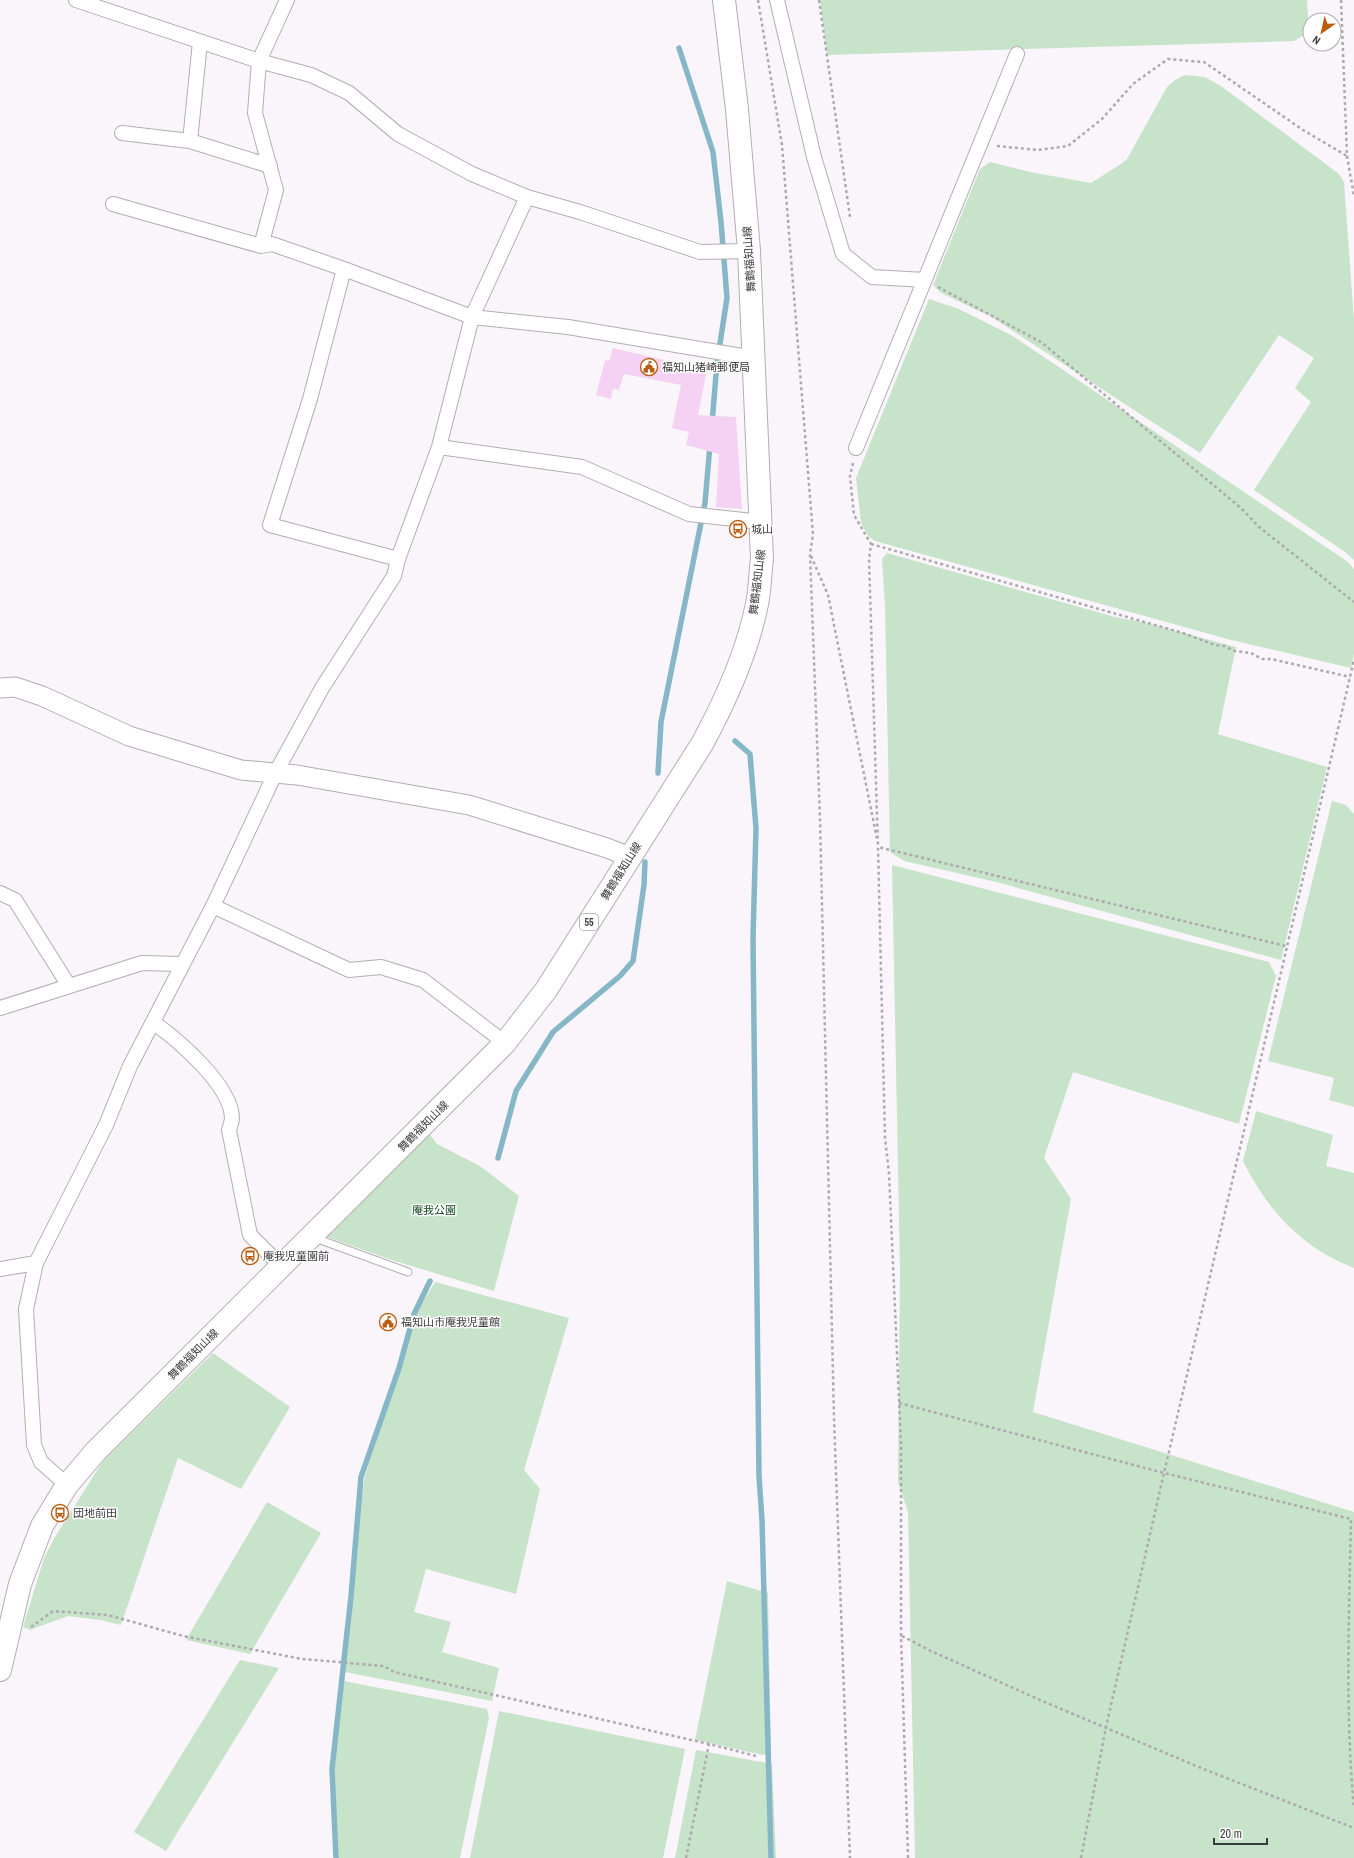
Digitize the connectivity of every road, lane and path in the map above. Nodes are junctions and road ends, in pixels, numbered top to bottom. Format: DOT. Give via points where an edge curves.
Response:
graph roads {
  1 [pos="76,0"];
  2 [pos="287,0"];
  3 [pos="724,0"];
  4 [pos="758,0"];
  5 [pos="777,0"];
  6 [pos="819,0"];
  7 [pos="1341,0"];
  8 [pos="200,42"];
  9 [pos="1017,54"];
  10 [pos="259,61"];
  11 [pos="122,133"];
  12 [pos="190,141"];
  13 [pos="981,144"];
  14 [pos="1348,156"];
  15 [pos="270,166"];
  16 [pos="1354,196"];
  17 [pos="527,197"];
  18 [pos="113,204"];
  19 [pos="850,218"];
  20 [pos="261,246"];
  21 [pos="749,251"];
  22 [pos="344,269"];
  23 [pos="925,280"];
  24 [pos="472,317"];
  25 [pos="754,358"];
  26 [pos="440,447"];
  27 [pos="856,448"];
  28 [pos="761,522"];
  29 [pos="871,544"];
  30 [pos="810,554"];
  31 [pos="398,559"];
  32 [pos="1354,602"];
  33 [pos="1354,660"];
  34 [pos="1350,676"];
  35 [pos="0,688"];
  36 [pos="275,774"];
  37 [pos="878,847"];
  38 [pos="630,857"];
  39 [pos="0,893"];
  40 [pos="213,906"];
  41 [pos="1286,946"];
  42 [pos="182,964"];
  43 [pos="69,986"];
  44 [pos="0,1008"];
  45 [pos="153,1022"];
  46 [pos="505,1043"];
  47 [pos="311,1236"];
  48 [pos="36,1263"];
  49 [pos="282,1267"];
  50 [pos="0,1269"];
  51 [pos="408,1272"];
  52 [pos="899,1403"];
  53 [pos="1164,1473"];
  54 [pos="67,1485"];
  55 [pos="29,1628"];
  56 [pos="901,1635"];
  57 [pos="3,1646"];
  58 [pos="0,1670"];
  59 [pos="1106,1727"];
  60 [pos="710,1744"];
  61 [pos="756,1756"];
  62 [pos="1354,1808"];
  63 [pos="1354,1828"];
  64 [pos="686,1858"];
  65 [pos="850,1858"];
  66 [pos="908,1858"];
  67 [pos="1081,1858"];
  1 -- 8 [label="street"];
  2 -- 10 [label="street"];
  3 -- 21 [label="main road, 舞鶴福知山線 / 55" via="737,109"];
  4 -- 30 [label="path" via="782,145 813,535"];
  5 -- 23 [label="street" via="814,157 843,254 872,277"];
  6 -- 19 [label="path"];
  7 -- 14 [label="path"];
  8 -- 10 [label="street"];
  8 -- 12 [label="street"];
  9 -- 13 [label="street"];
  10 -- 15 [label="street" via="255,113"];
  10 -- 17 [label="street" via="311,75 349,93 398,134 472,174"];
  11 -- 12 [label="street"];
  12 -- 15 [label="street"];
  13 -- 14 [label="path" via="1038,150 1068,146 1102,119 1133,84 1168,59 1204,62 1303,130"];
  13 -- 23 [label="street"];
  14 -- 16 [label="path"];
  15 -- 20 [label="street" via="276,190"];
  17 -- 21 [label="street" via="700,252"];
  17 -- 24 [label="street"];
  18 -- 20 [label="street"];
  20 -- 22 [label="street" via="272,244"];
  21 -- 25 [label="main road, 舞鶴福知山線 / 55"];
  22 -- 24 [label="street"];
  22 -- 31 [label="street" via="310,399 270,525"];
  23 -- 27 [label="street"];
  23 -- 32 [label="path" via="1041,342 1241,508 1259,527"];
  24 -- 25 [label="street" via="568,327"];
  24 -- 26 [label="street"];
  25 -- 28 [label="main road, 舞鶴福知山線 / 55"];
  26 -- 28 [label="street" via="582,466 689,514"];
  26 -- 31 [label="street"];
  27 -- 29 [label="path" via="850,476 854,515"];
  28 -- 38 [label="main road, 舞鶴福知山線 / 55" via="762,559 757,604 744,652 725,702 702,744"];
  29 -- 34 [label="path" via="1235,651 1251,653 1262,659"];
  29 -- 37 [label="path" via="869,559"];
  30 -- 37 [label="path" via="828,595"];
  30 -- 65 [label="path" via="820,819 834,1418"];
  31 -- 36 [label="street" via="394,576 322,688"];
  33 -- 34 [label="path"];
  34 -- 41 [label="path"];
  35 -- 36 [label="street" via="15,687 42,696 129,736 241,770"];
  36 -- 38 [label="street" via="297,775 469,805"];
  36 -- 40 [label="street"];
  37 -- 41 [label="path"];
  37 -- 52 [label="path" via="884,1138 889,1173"];
  38 -- 46 [label="main road, 舞鶴福知山線 / 55" via="546,990"];
  39 -- 43 [label="street" via="15,900"];
  40 -- 42 [label="street"];
  40 -- 46 [label="street" via="349,970 382,967 423,980"];
  41 -- 53 [label="path"];
  42 -- 43 [label="street" via="142,963"];
  42 -- 45 [label="street"];
  43 -- 44 [label="street"];
  45 -- 48 [label="street" via="130,1066 96,1145"];
  45 -- 49 [label="street" via="204,1066 228,1099 232,1119 229,1130 250,1235"];
  46 -- 47 [label="main road, 舞鶴福知山線 / 55"];
  47 -- 49 [label="main road, 舞鶴福知山線 / 55"];
  47 -- 51 [label="lane"];
  48 -- 50 [label="street"];
  48 -- 54 [label="street" via="26,1308 34,1445 41,1462"];
  49 -- 54 [label="main road, 舞鶴福知山線 / 55" via="96,1451"];
  52 -- 53 [label="path"];
  52 -- 56 [label="path"];
  53 -- 59 [label="path"];
  53 -- 62 [label="path" via="1351,1519 1348,1636"];
  54 -- 57 [label="main road, 舞鶴福知山線 / 55" via="42,1526 20,1584"];
  55 -- 60 [label="path" via="53,1611 108,1615 183,1636 302,1659 384,1666 394,1672"];
  56 -- 59 [label="path" via="1040,1700"];
  56 -- 66 [label="path"];
  57 -- 58 [label="main road, 舞鶴福知山線 / 55"];
  59 -- 63 [label="path" via="1206,1770"];
  59 -- 67 [label="path"];
  60 -- 61 [label="path"];
  60 -- 64 [label="path"];
}
